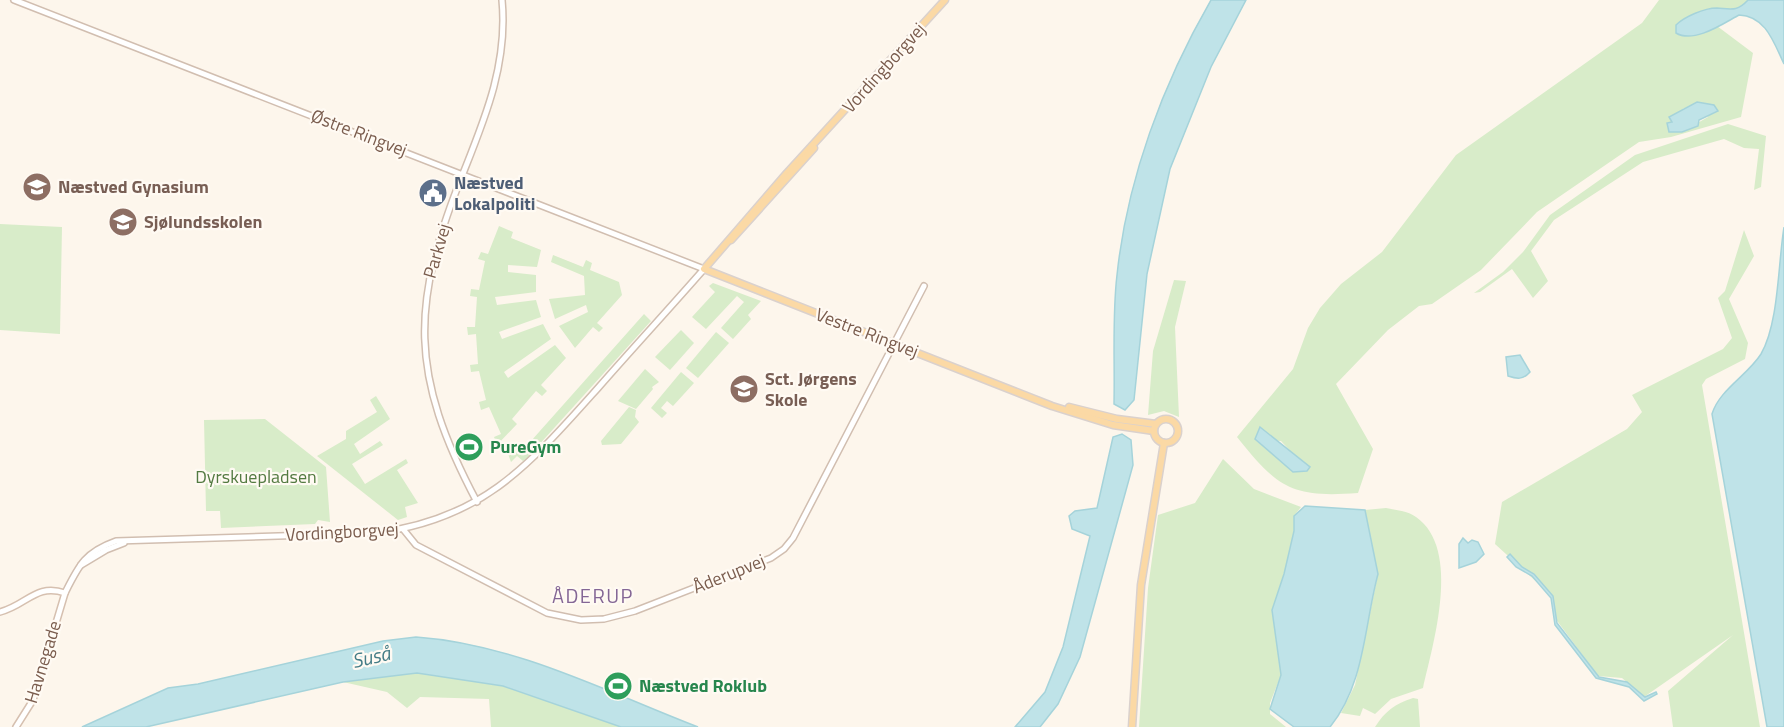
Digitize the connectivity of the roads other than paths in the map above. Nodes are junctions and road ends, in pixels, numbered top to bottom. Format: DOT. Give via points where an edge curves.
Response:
graph roads {
  1 [pos="14,0"];
  2 [pos="501,0"];
  3 [pos="945,0"];
  4 [pos="463,174"];
  5 [pos="704,269"];
  6 [pos="924,286"];
  7 [pos="894,344"];
  8 [pos="1155,428"];
  9 [pos="1164,443"];
  10 [pos="477,502"];
  11 [pos="403,529"];
  12 [pos="65,593"];
  13 [pos="0,612"];
  14 [pos="16,727"];
  15 [pos="1132,727"];
  1 -- 4 [label="street, Østre Ringvej"];
  2 -- 4 [label="street, Parkvej" via="498,75"];
  3 -- 5 [label="main road, Vordingborgvej"];
  4 -- 5 [label="street, Østre Ringvej"];
  4 -- 10 [label="street, Parkvej" via="432,259 424,332 430,390 440,423"];
  5 -- 7 [label="main road, Vestre Ringvej"];
  5 -- 10 [label="street, Vordingborgvej" via="546,445 523,468"];
  6 -- 7 [label="street, Åderupvej"];
  7 -- 8 [label="main road, Vestre Ringvej" via="1098,421"];
  7 -- 11 [label="street, Åderupvej" via="794,538 784,549 771,558 635,611 593,621 556,616 416,545"];
  8 -- 9 [label="main road" via="1156,438"];
  8 -- 9 [label="main road" via="1166,419 1176,425 1176,438"];
  9 -- 15 [label="main road" via="1141,585"];
  10 -- 11 [label="street, Vordingborgvej"];
  11 -- 12 [label="street, Vordingborgvej" via="128,542 80,566"];
  12 -- 13 [label="street" via="41,591"];
  12 -- 14 [label="street, Havnegade" via="33,700"];
}
